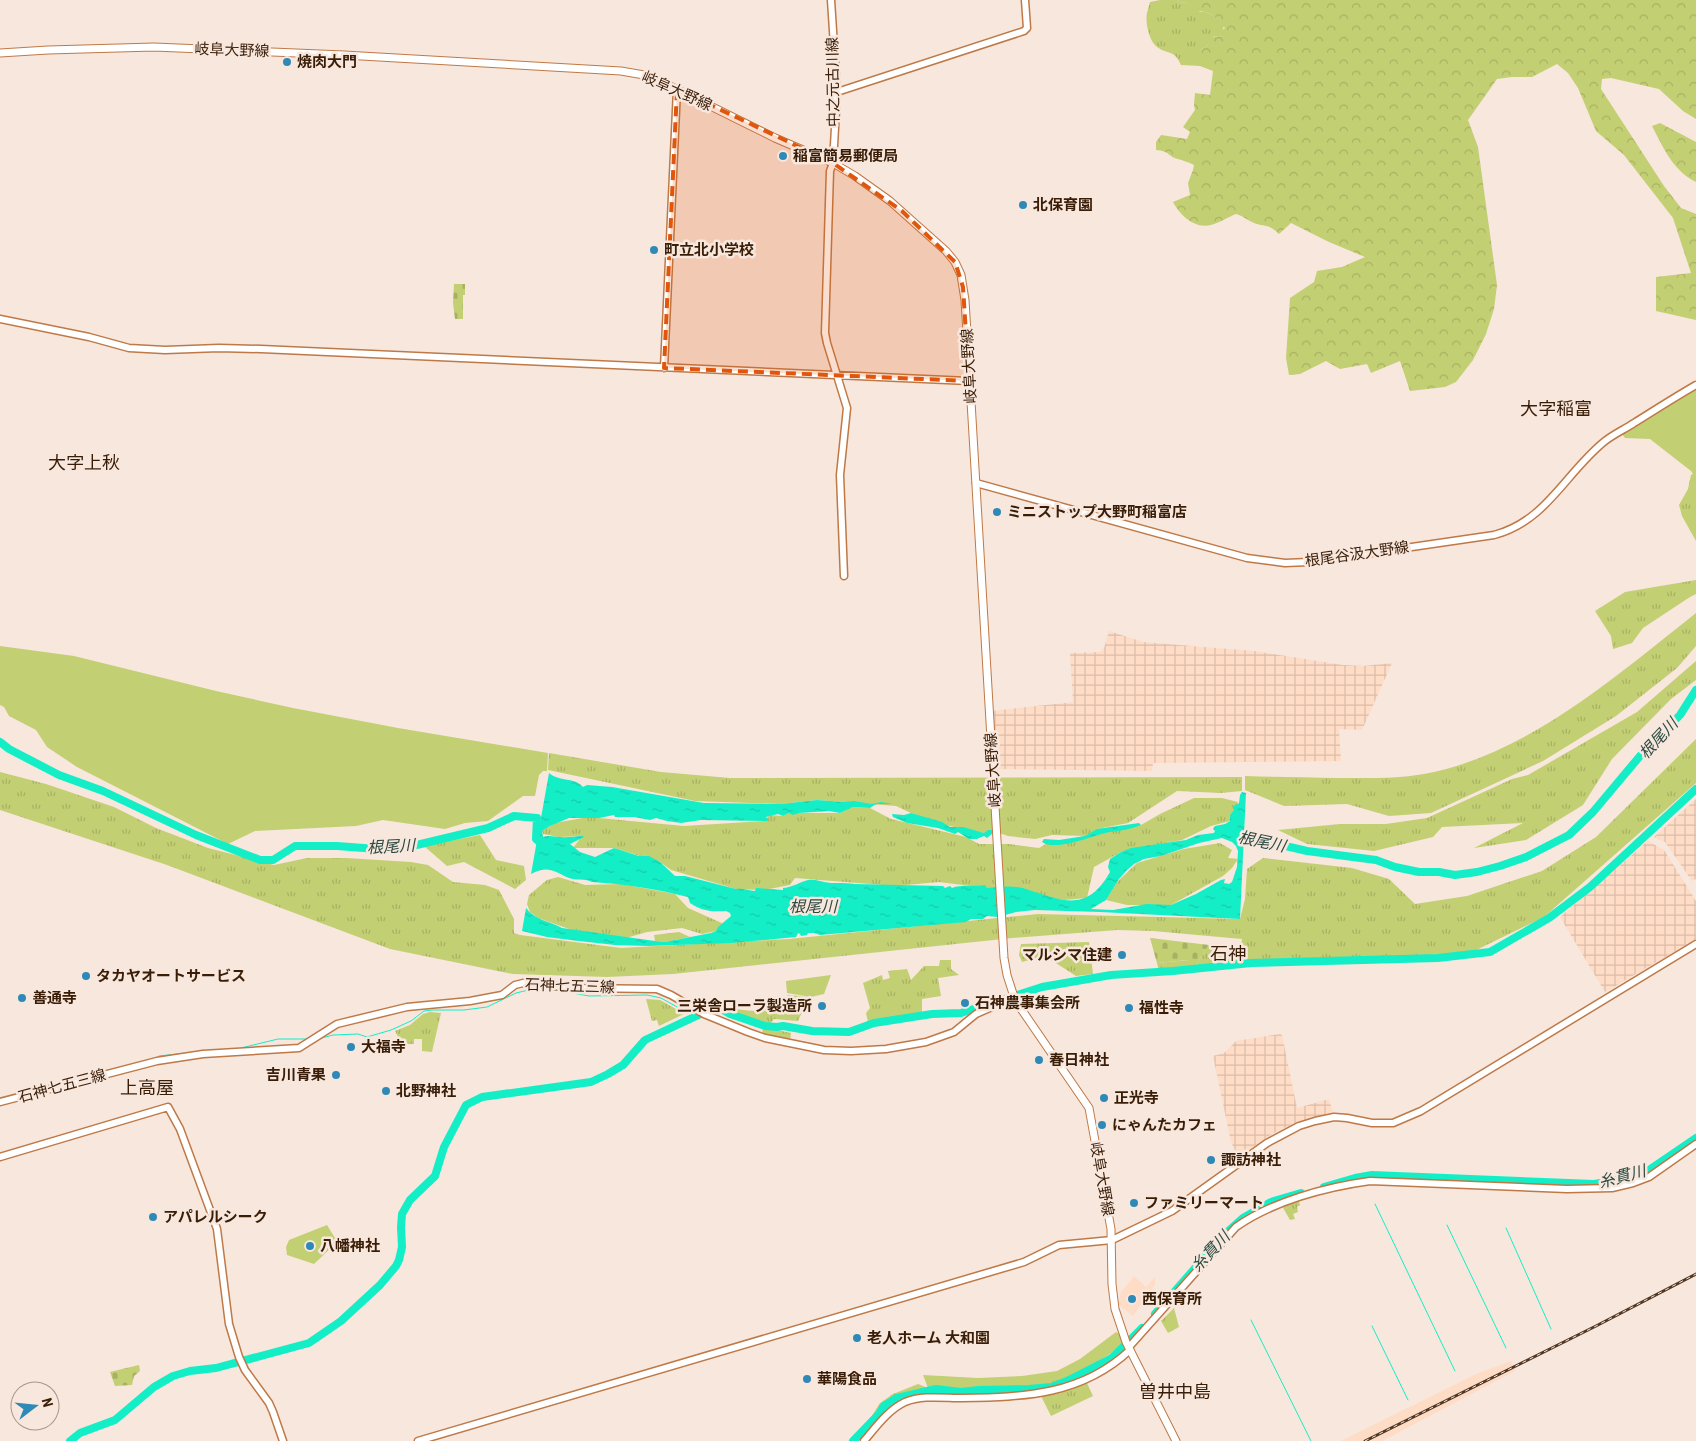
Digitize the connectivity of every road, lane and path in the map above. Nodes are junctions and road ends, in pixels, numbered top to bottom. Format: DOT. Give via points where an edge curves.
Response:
graph roads {
  1 [pos="831,0"];
  2 [pos="1026,0"];
  3 [pos="0,53"];
  4 [pos="678,90"];
  5 [pos="837,92"];
  6 [pos="833,163"];
  7 [pos="0,319"];
  8 [pos="664,368"];
  9 [pos="837,376"];
  10 [pos="970,382"];
  11 [pos="1696,385"];
  12 [pos="976,483"];
  13 [pos="844,576"];
  14 [pos="1696,944"];
  15 [pos="1014,997"];
  16 [pos="0,1102"];
  17 [pos="1696,1144"];
  18 [pos="0,1157"];
  19 [pos="1112,1240"];
  20 [pos="1130,1349"];
  21 [pos="283,1441"];
  22 [pos="418,1441"];
  23 [pos="864,1441"];
  24 [pos="1176,1441"];
  1 -- 5 [label="street, 中之元古川線"];
  2 -- 5 [label="street" via="1027,28 1024,31"];
  3 -- 4 [label="main road, 岐阜大野線" via="154,47 440,60 634,73 654,78"];
  4 -- 6 [label="main road, 岐阜大野線"];
  4 -- 8 [label="street"];
  5 -- 6 [label="street, 中之元古川線"];
  6 -- 9 [label="street, 中之元古川線" via="830,171 825,333"];
  6 -- 10 [label="main road, 岐阜大野線" via="890,201 954,262 964,287"];
  7 -- 8 [label="street" via="129,348 261,349"];
  8 -- 9 [label="street"];
  9 -- 10 [label="street"];
  9 -- 13 [label="street, 中之元古川線" via="847,408 840,475"];
  10 -- 12 [label="main road, 岐阜大野線"];
  11 -- 12 [label="street, 根尾谷汲大野線" via="1606,440 1537,513 1510,530 1309,562 1285,563 1247,558"];
  12 -- 15 [label="main road, 岐阜大野線" via="1003,937 1007,975"];
  14 -- 19 [label="street" via="1421,1111 1393,1123 1334,1117 1299,1126 1267,1143 1172,1211"];
  15 -- 16 [label="street, 石神七五三線" via="976,1014 954,1032 926,1042 851,1052 765,1038 704,1014 656,989 575,988 523,983 502,994 407,1008 337,1024 299,1048 203,1054 157,1061"];
  15 -- 19 [label="main road, 岐阜大野線" via="1088,1108"];
  17 -- 20 [label="street" via="1649,1177 1612,1188 1370,1181 1278,1204 1236,1228"];
  18 -- 21 [label="street" via="168,1107 180,1129 217,1229 229,1324 240,1360 273,1412"];
  19 -- 20 [label="main road, 岐阜大野線" via="1115,1309"];
  19 -- 22 [label="street" via="1059,1246 1024,1262"];
  20 -- 23 [label="street" via="1120,1360 1059,1390 905,1402 889,1412"];
  20 -- 24 [label="main road, 岐阜大野線"];
}
